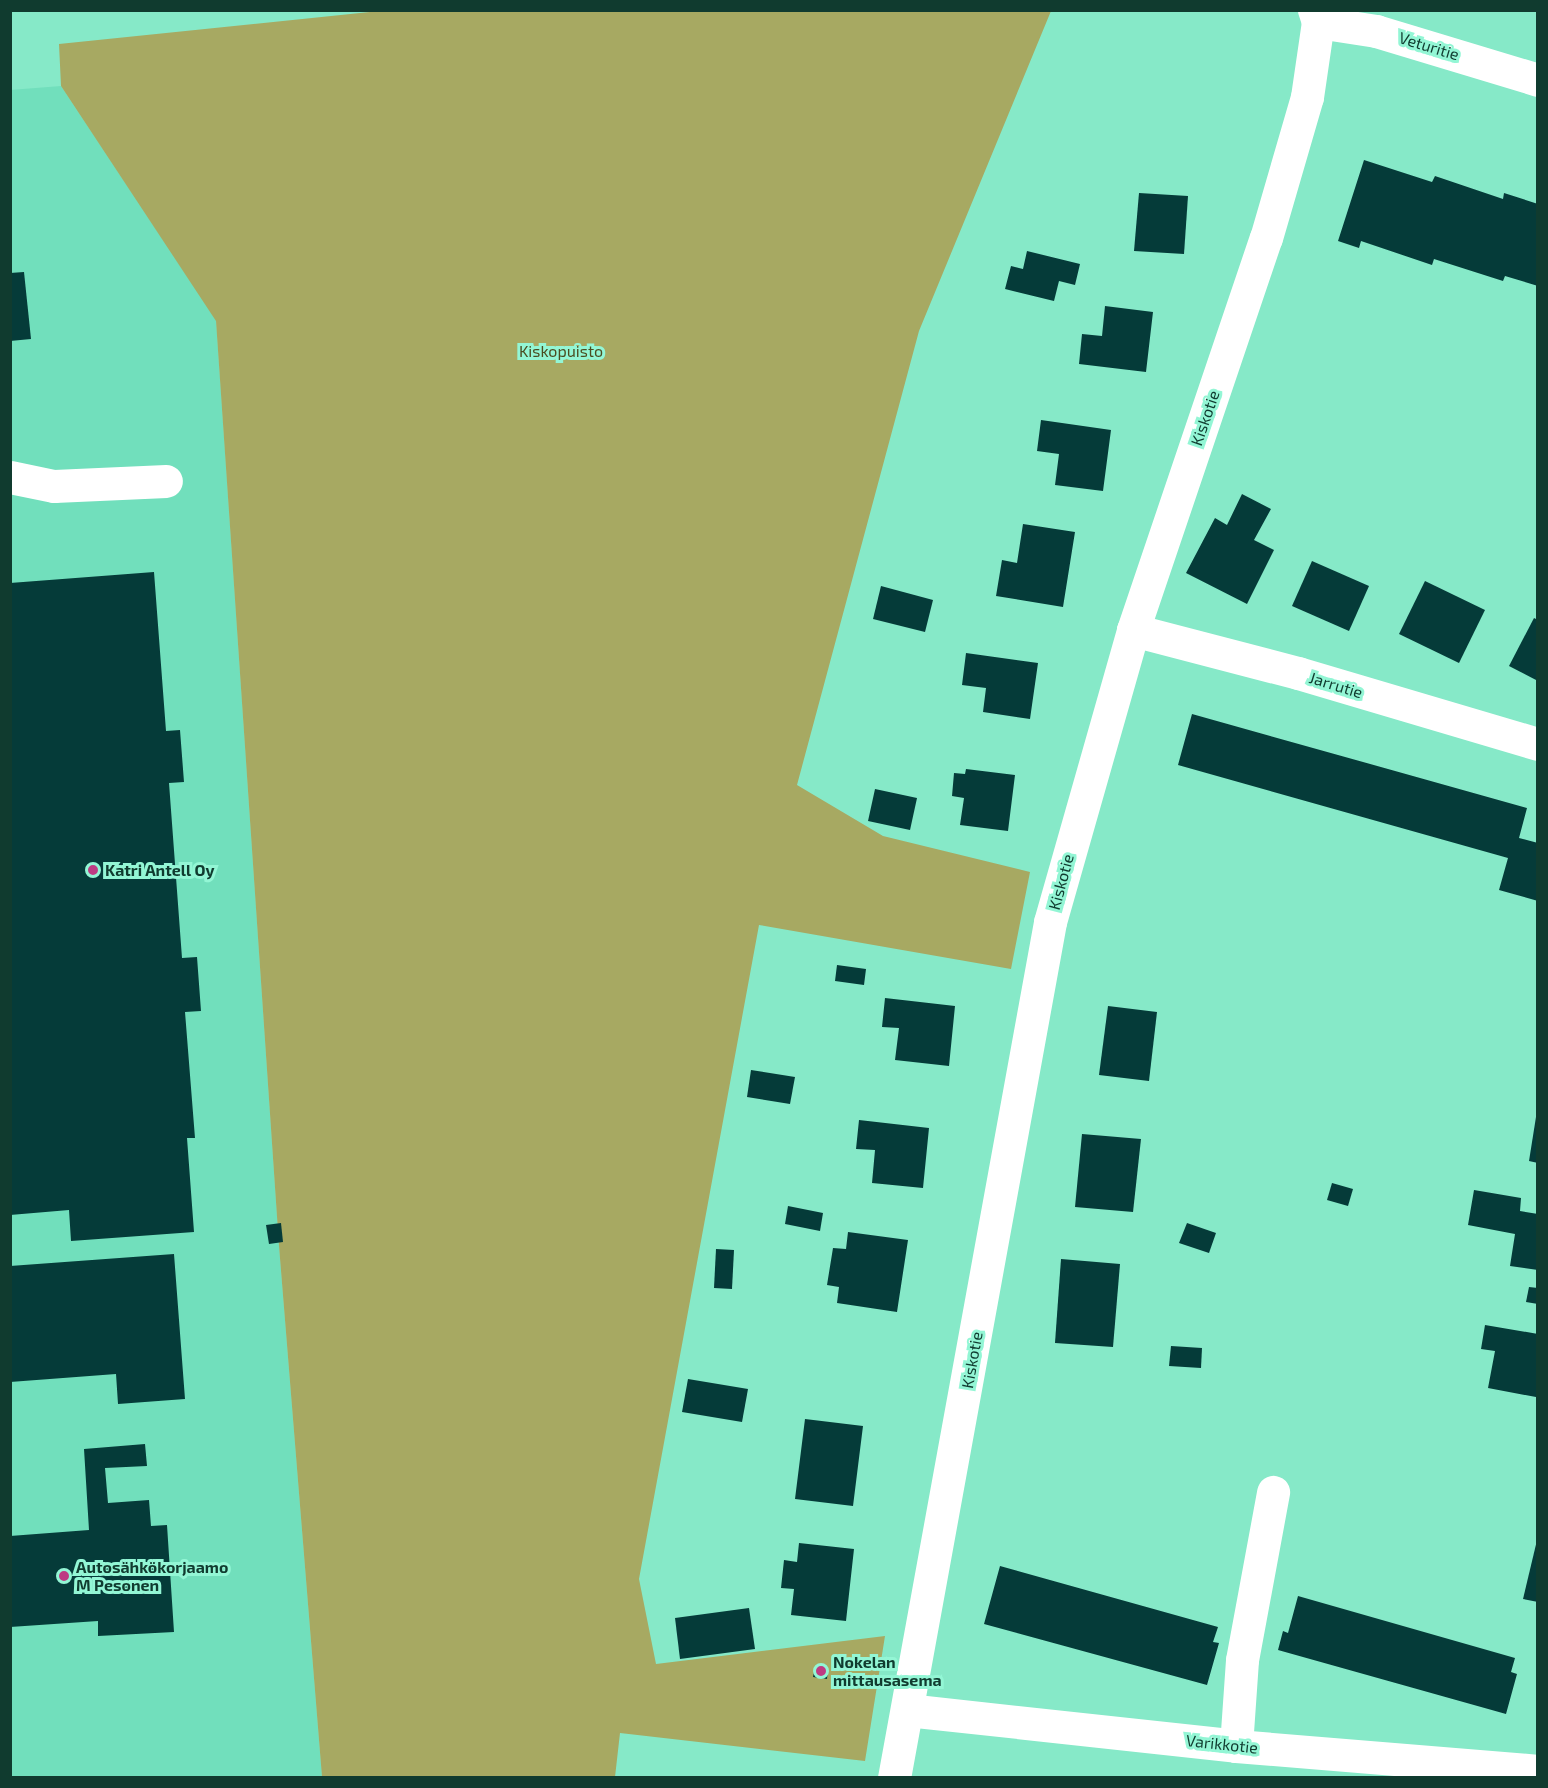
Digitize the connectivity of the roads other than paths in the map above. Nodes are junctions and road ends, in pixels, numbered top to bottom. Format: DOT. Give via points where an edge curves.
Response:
graph roads {
  1 [pos="1316,16"];
  2 [pos="1538,80"];
  3 [pos="10,477"];
  4 [pos="166,481"];
  5 [pos="1133,630"];
  6 [pos="1538,744"];
  7 [pos="1273,1492"];
  8 [pos="907,1710"];
  9 [pos="1236,1746"];
  10 [pos="1538,1771"];
  11 [pos="894,1778"];
  1 -- 2 [label="street, Veturitie"];
  1 -- 5 [label="street, Kiskotie" via="1307,97 1269,227"];
  3 -- 4 [label="street" via="54,486"];
  5 -- 6 [label="street, Jarrutie"];
  5 -- 8 [label="street, Kiskotie" via="1050,922"];
  7 -- 9 [label="street" via="1242,1660"];
  8 -- 9 [label="street, Varikkotie"];
  8 -- 11 [label="street, Kiskotie"];
  9 -- 10 [label="street, Varikkotie"];
}
